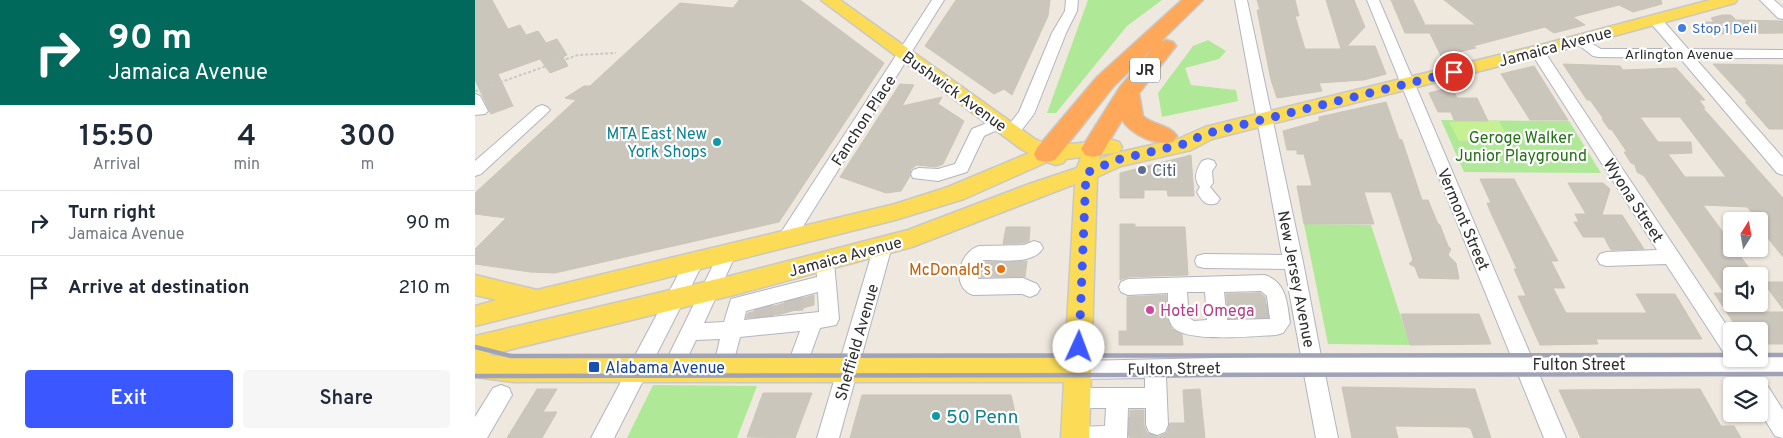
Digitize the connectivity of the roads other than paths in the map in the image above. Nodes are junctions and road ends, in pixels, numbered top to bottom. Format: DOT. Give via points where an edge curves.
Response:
graph roads {
  1 [pos="829,0"];
  2 [pos="938,0"];
  3 [pos="1072,0"];
  4 [pos="1193,0"];
  5 [pos="1209,0"];
  6 [pos="1241,0"];
  7 [pos="1373,0"];
  8 [pos="1729,0"];
  9 [pos="1766,0"];
  10 [pos="1783,15"];
  11 [pos="1655,20"];
  12 [pos="1579,40"];
  13 [pos="1537,51"];
  14 [pos="1683,54"];
  15 [pos="1783,54"];
  16 [pos="904,55"];
  17 [pos="1135,55"];
  18 [pos="1407,84"];
  19 [pos="1128,92"];
  20 [pos="542,110"];
  21 [pos="1265,120"];
  22 [pos="1005,127"];
  23 [pos="1205,134"];
  24 [pos="1165,136"];
  25 [pos="1047,154"];
  26 [pos="1089,161"];
  27 [pos="1208,165"];
  28 [pos="1783,169"];
  29 [pos="475,170"];
  30 [pos="919,174"];
  31 [pos="967,177"];
  32 [pos="1207,191"];
  33 [pos="786,239"];
  34 [pos="883,246"];
  35 [pos="1034,248"];
  36 [pos="727,254"];
  37 [pos="1672,257"];
  38 [pos="1606,259"];
  39 [pos="1204,261"];
  40 [pos="1294,262"];
  41 [pos="694,263"];
  42 [pos="825,272"];
  43 [pos="1214,284"];
  44 [pos="475,285"];
  45 [pos="1177,285"];
  46 [pos="1128,287"];
  47 [pos="1030,289"];
  48 [pos="710,291"];
  49 [pos="675,300"];
  50 [pos="795,300"];
  51 [pos="539,301"];
  52 [pos="758,305"];
  53 [pos="1302,305"];
  54 [pos="1276,310"];
  55 [pos="475,316"];
  56 [pos="1219,318"];
  57 [pos="732,330"];
  58 [pos="690,332"];
  59 [pos="1723,336"];
  60 [pos="475,347"];
  61 [pos="1723,358"];
  62 [pos="1768,363"];
  63 [pos="475,364"];
  64 [pos="1524,364"];
  65 [pos="1314,365"];
  66 [pos="1783,365"];
  67 [pos="673,369"];
  68 [pos="723,369"];
  69 [pos="796,369"];
  70 [pos="848,369"];
  71 [pos="638,370"];
  72 [pos="1079,370"];
  73 [pos="1155,384"];
  74 [pos="1125,388"];
  75 [pos="501,395"];
  76 [pos="1077,398"];
  77 [pos="1768,406"];
  78 [pos="1783,430"];
  79 [pos="1118,432"];
  80 [pos="1157,433"];
  81 [pos="475,437"];
  82 [pos="602,438"];
  83 [pos="828,438"];
  84 [pos="1075,438"];
  85 [pos="1327,438"];
  86 [pos="1555,438"];
  1 -- 16 [label="main road, Bushwick Avenue"];
  2 -- 16 [label="street, Fanchon Place"];
  3 -- 22 [label="street" via="1071,11 1027,114"];
  4 -- 17 [label="highway, JR"];
  5 -- 19 [label="highway, JR"];
  6 -- 21 [label="street, New Jersey Avenue"];
  7 -- 18 [label="street, Vermont Street"];
  8 -- 11 [label="main road, Jamaica Avenue"];
  9 -- 10 [label="street"];
  11 -- 12 [label="main road, Jamaica Avenue"];
  11 -- 14 [label="street"];
  12 -- 13 [label="main road, Jamaica Avenue"];
  12 -- 14 [label="street, Arlington Avenue" via="1599,53"];
  13 -- 18 [label="main road, Jamaica Avenue"];
  13 -- 37 [label="street, Wyona Street"];
  14 -- 15 [label="street, Arlington Avenue"];
  14 -- 28 [label="street"];
  16 -- 22 [label="main road, Bushwick Avenue"];
  16 -- 33 [label="street, Fanchon Place"];
  17 -- 25 [label="highway" via="1105,82"];
  17 -- 26 [label="highway" via="1091,127"];
  18 -- 21 [label="main road, Jamaica Avenue"];
  18 -- 64 [label="street, Vermont Street"];
  19 -- 24 [label="highway" via="1130,117 1141,126"];
  19 -- 26 [label="highway, JR"];
  20 -- 29 [label="street"];
  21 -- 23 [label="main road, Jamaica Avenue"];
  21 -- 40 [label="street, New Jersey Avenue"];
  22 -- 25 [label="main road, Bushwick Avenue"];
  22 -- 31 [label="street" via="978,133"];
  23 -- 24 [label="main road, Jamaica Avenue"];
  23 -- 26 [label="main road, Jamaica Avenue" via="1184,144 1116,160"];
  24 -- 26 [label="main road, Jamaica Avenue" via="1118,147"];
  25 -- 26 [label="main road, Bushwick Avenue"];
  25 -- 31 [label="main road, Jamaica Avenue"];
  26 -- 34 [label="main road, Jamaica Avenue" via="1037,189 942,228"];
  26 -- 72 [label="main road"];
  27 -- 32 [label="street" via="1204,172"];
  30 -- 31 [label="street"];
  31 -- 33 [label="main road, Jamaica Avenue" via="956,193"];
  33 -- 36 [label="main road, Jamaica Avenue"];
  34 -- 42 [label="main road, Jamaica Avenue"];
  34 -- 70 [label="street, Sheffield Avenue"];
  35 -- 47 [label="street" via="1026,252 979,252 973,256 969,269 969,282 973,287 1023,286"];
  36 -- 41 [label="main road, Jamaica Avenue"];
  36 -- 48 [label="street"];
  37 -- 38 [label="street"];
  37 -- 59 [label="street, Wyona Street"];
  39 -- 40 [label="street"];
  40 -- 53 [label="street, New Jersey Avenue"];
  41 -- 49 [label="street"];
  41 -- 51 [label="main road, Jamaica Avenue"];
  42 -- 50 [label="main road, Jamaica Avenue"];
  42 -- 50 [label="street" via="829,319"];
  43 -- 45 [label="street"];
  43 -- 54 [label="street" via="1265,283 1276,293"];
  43 -- 56 [label="street"];
  44 -- 51 [label="main road"];
  45 -- 46 [label="street"];
  45 -- 56 [label="street" via="1182,324 1192,329"];
  48 -- 49 [label="main road, Jamaica Avenue"];
  48 -- 52 [label="main road, Jamaica Avenue"];
  48 -- 58 [label="street"];
  49 -- 60 [label="main road, Jamaica Avenue"];
  49 -- 71 [label="street"];
  50 -- 52 [label="main road, Jamaica Avenue"];
  50 -- 52 [label="street"];
  50 -- 69 [label="street"];
  51 -- 55 [label="main road, Jamaica Avenue"];
  52 -- 57 [label="street"];
  52 -- 57 [label="street" via="738,305"];
  53 -- 54 [label="street"];
  53 -- 65 [label="street, New Jersey Avenue"];
  54 -- 56 [label="street" via="1280,323 1276,327"];
  57 -- 58 [label="street"];
  57 -- 68 [label="street"];
  58 -- 67 [label="street"];
  61 -- 64 [label="street, Fulton Street"];
  62 -- 66 [label="street, Fulton Street"];
  63 -- 71 [label="main road, Fulton Street" via="514,370"];
  64 -- 65 [label="street, Fulton Street"];
  64 -- 86 [label="street, Vermont Street"];
  65 -- 73 [label="street, Fulton Street"];
  65 -- 85 [label="street, New Jersey Avenue"];
  67 -- 68 [label="main road, Fulton Street"];
  67 -- 71 [label="main road, Fulton Street"];
  68 -- 69 [label="main road, Fulton Street"];
  69 -- 70 [label="main road, Fulton Street"];
  70 -- 72 [label="main road, Fulton Street"];
  70 -- 83 [label="street, Sheffield Avenue"];
  71 -- 82 [label="street"];
  72 -- 74 [label="street, Fulton Street"];
  72 -- 76 [label="main road"];
  73 -- 74 [label="street"];
  73 -- 74 [label="street, Fulton Street"];
  73 -- 80 [label="street"];
  74 -- 76 [label="street"];
  74 -- 79 [label="street"];
  75 -- 81 [label="street"];
  76 -- 84 [label="main road"];
  77 -- 78 [label="street"];
  79 -- 84 [label="street"];
}
